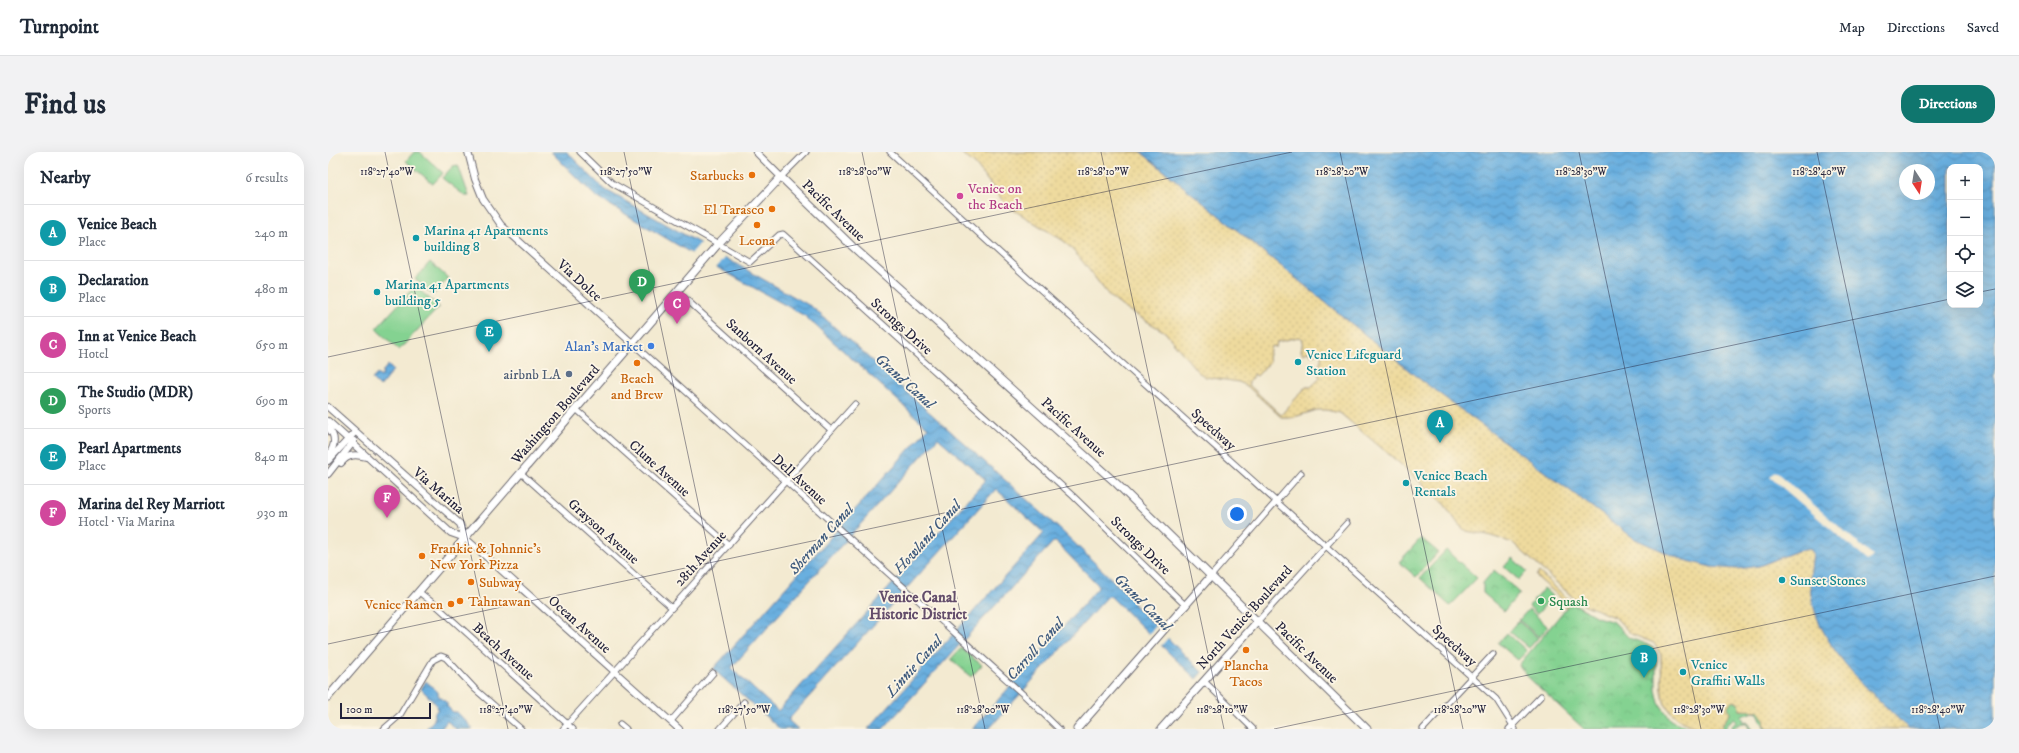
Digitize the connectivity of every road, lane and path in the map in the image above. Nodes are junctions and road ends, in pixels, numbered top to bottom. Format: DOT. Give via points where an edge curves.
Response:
graph roads {
  1 [pos="468,152"];
  2 [pos="580,152"];
  3 [pos="756,152"];
  4 [pos="806,152"];
  5 [pos="890,152"];
  6 [pos="781,177"];
  7 [pos="716,246"];
  8 [pos="677,291"];
  9 [pos="632,343"];
  10 [pos="855,404"];
  11 [pos="328,407"];
  12 [pos="576,409"];
  13 [pos="328,421"];
  14 [pos="328,428"];
  15 [pos="831,430"];
  16 [pos="357,433"];
  17 [pos="350,441"];
  18 [pos="328,456"];
  19 [pos="369,458"];
  20 [pos="328,461"];
  21 [pos="521,473"];
  22 [pos="1301,473"];
  23 [pos="328,474"];
  24 [pos="785,481"];
  25 [pos="420,489"];
  26 [pos="411,498"];
  27 [pos="1277,502"];
  28 [pos="1347,523"];
  29 [pos="465,538"];
  30 [pos="729,545"];
  31 [pos="1326,546"];
  32 [pos="1211,576"];
  33 [pos="419,592"];
  34 [pos="1186,606"];
  35 [pos="672,607"];
  36 [pos="1257,622"];
  37 [pos="1493,654"];
  38 [pos="615,671"];
  39 [pos="713,673"];
  40 [pos="1472,677"];
  41 [pos="1204,681"];
  42 [pos="1541,696"];
  43 [pos="328,697"];
  44 [pos="744,702"];
  45 [pos="671,721"];
  46 [pos="568,724"];
  47 [pos="620,724"];
  48 [pos="1512,728"];
  49 [pos="384,729"];
  50 [pos="521,729"];
  51 [pos="564,729"];
  52 [pos="573,729"];
  53 [pos="626,729"];
  54 [pos="679,729"];
  55 [pos="720,729"];
  56 [pos="1059,729"];
  57 [pos="1078,729"];
  58 [pos="1161,729"];
  59 [pos="1253,729"];
  60 [pos="1366,729"];
  61 [pos="1423,729"];
  1 -- 9 [label="street, Via Dolce" via="483,199 501,225"];
  2 -- 7 [label="street, Strongs Drive" via="612,183"];
  3 -- 6 [label="street, Pacific Avenue"];
  4 -- 6 [label="street, Washington Boulevard"];
  5 -- 27 [label="street, Speedway"];
  6 -- 7 [label="main road, Washington Boulevard"];
  6 -- 32 [label="main road, Pacific Avenue" via="852,246 1117,484"];
  7 -- 8 [label="main road, Washington Boulevard"];
  7 -- 34 [label="street, Strongs Drive" via="750,262 783,234 1073,496"];
  8 -- 9 [label="main road, Washington Boulevard"];
  8 -- 15 [label="street, Sanborn Avenue"];
  9 -- 12 [label="main road, Washington Boulevard"];
  9 -- 24 [label="street, Dell Avenue"];
  10 -- 15 [label="street, 28th Avenue"];
  11 -- 16 [label="street, Via Marina"];
  12 -- 21 [label="main road, Washington Boulevard"];
  12 -- 30 [label="street, Clune Avenue"];
  13 -- 17 [label="street, Via Marina"];
  14 -- 18 [label="street" via="335,441"];
  15 -- 24 [label="street, 28th Avenue"];
  16 -- 17 [label="street"];
  16 -- 25 [label="street, Via Marina"];
  17 -- 19 [label="street, Via Marina"];
  17 -- 20 [label="street"];
  17 -- 23 [label="street"];
  19 -- 23 [label="street" via="353,455 345,458"];
  19 -- 26 [label="street, Via Marina"];
  21 -- 29 [label="main road, Washington Boulevard"];
  21 -- 35 [label="street, Grayson Avenue"];
  22 -- 27 [label="street"];
  24 -- 30 [label="street, 28th Avenue"];
  24 -- 56 [label="street, Dell Avenue"];
  25 -- 26 [label="street"];
  25 -- 29 [label="street, Via Marina" via="460,524"];
  26 -- 29 [label="street, Via Marina" via="451,533"];
  27 -- 31 [label="street, Speedway"];
  27 -- 32 [label="street"];
  28 -- 31 [label="street, North Venice Boulevard"];
  29 -- 33 [label="main road, Washington Boulevard"];
  29 -- 38 [label="street, Ocean Avenue"];
  30 -- 35 [label="street, 28th Avenue"];
  31 -- 36 [label="street, North Venice Boulevard"];
  31 -- 40 [label="street, Speedway"];
  32 -- 34 [label="main road"];
  32 -- 36 [label="main road, Pacific Avenue"];
  33 -- 43 [label="main road, Washington Boulevard"];
  33 -- 46 [label="street, Beach Avenue"];
  34 -- 57 [label="main road"];
  35 -- 38 [label="street, 28th Avenue"];
  36 -- 41 [label="main road, North Venice Boulevard"];
  36 -- 60 [label="main road, Pacific Avenue"];
  37 -- 40 [label="street"];
  38 -- 45 [label="street, Ocean Avenue"];
  38 -- 46 [label="street, 28th Avenue"];
  39 -- 45 [label="street"];
  40 -- 48 [label="street, Speedway" via="1496,699"];
  40 -- 61 [label="street"];
  41 -- 58 [label="main road, North Venice Boulevard"];
  41 -- 59 [label="street"];
  42 -- 48 [label="street"];
  44 -- 55 [label="street"];
  45 -- 54 [label="street, Ocean Avenue"];
  46 -- 51 [label="street, 28th Avenue"];
  46 -- 52 [label="street, Beach Avenue"];
  47 -- 53 [label="street"];
  49 -- 50 [label="street" via="400,715 433,660 441,656"];
}
